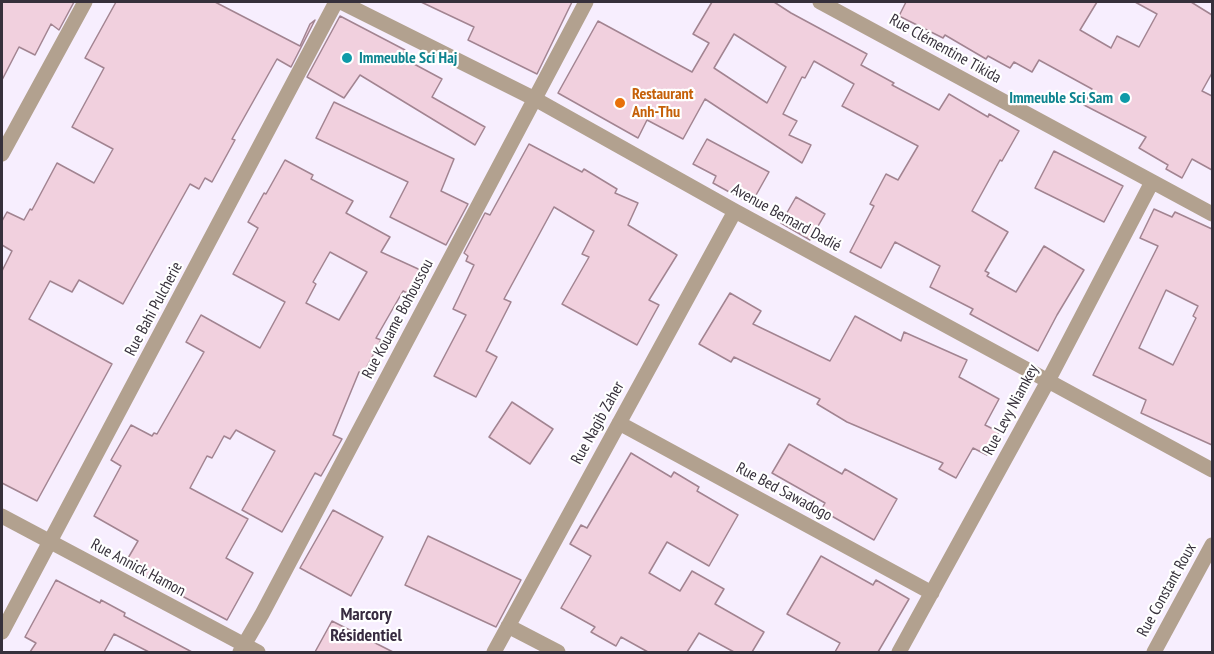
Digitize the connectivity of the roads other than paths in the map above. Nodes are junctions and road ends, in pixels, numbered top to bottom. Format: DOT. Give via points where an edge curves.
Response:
graph roads {
  1 [pos="85,2"];
  2 [pos="336,2"];
  3 [pos="342,2"];
  4 [pos="586,2"];
  5 [pos="819,2"];
  6 [pos="535,99"];
  7 [pos="2,154"];
  8 [pos="1152,182"];
  9 [pos="735,211"];
  10 [pos="1212,214"];
  11 [pos="1048,381"];
  12 [pos="619,423"];
  13 [pos="1212,470"];
  14 [pos="2,516"];
  15 [pos="50,542"];
  16 [pos="1212,545"];
  17 [pos="932,593"];
  18 [pos="508,626"];
  19 [pos="2,632"];
  20 [pos="242,649"];
  21 [pos="258,652"];
  22 [pos="494,652"];
  23 [pos="558,652"];
  24 [pos="899,652"];
  25 [pos="1154,652"];
  1 -- 7 [label="street"];
  2 -- 15 [label="street, Rue Bahi Pulcherie"];
  3 -- 6 [label="street, Avenue Bernard Dadié"];
  4 -- 6 [label="street, Rue Kouame Bohoussou"];
  5 -- 8 [label="street, Rue Clémentine Tikida"];
  6 -- 9 [label="street, Avenue Bernard Dadié"];
  6 -- 20 [label="street, Rue Kouame Bohoussou"];
  8 -- 10 [label="street, Rue Clémentine Tikida"];
  8 -- 11 [label="street, Rue Levy Niamkey"];
  9 -- 11 [label="street, Avenue Bernard Dadié"];
  9 -- 12 [label="street, Rue Nagib Zaher"];
  11 -- 13 [label="street, Avenue Bernard Dadié"];
  11 -- 17 [label="street, Rue Levy Niamkey"];
  12 -- 17 [label="street, Rue Bed Sawadogo"];
  12 -- 18 [label="street, Rue Nagib Zaher"];
  14 -- 15 [label="street, Rue Annick Hamon"];
  15 -- 19 [label="street, Rue Bahi Pulcherie"];
  15 -- 20 [label="street, Rue Annick Hamon"];
  16 -- 25 [label="street, Rue Constant Roux"];
  17 -- 24 [label="street, Rue Levy Niamkey"];
  18 -- 22 [label="street, Rue Nagib Zaher"];
  18 -- 23 [label="street"];
  20 -- 21 [label="street, Rue Annick Hamon"];
}
